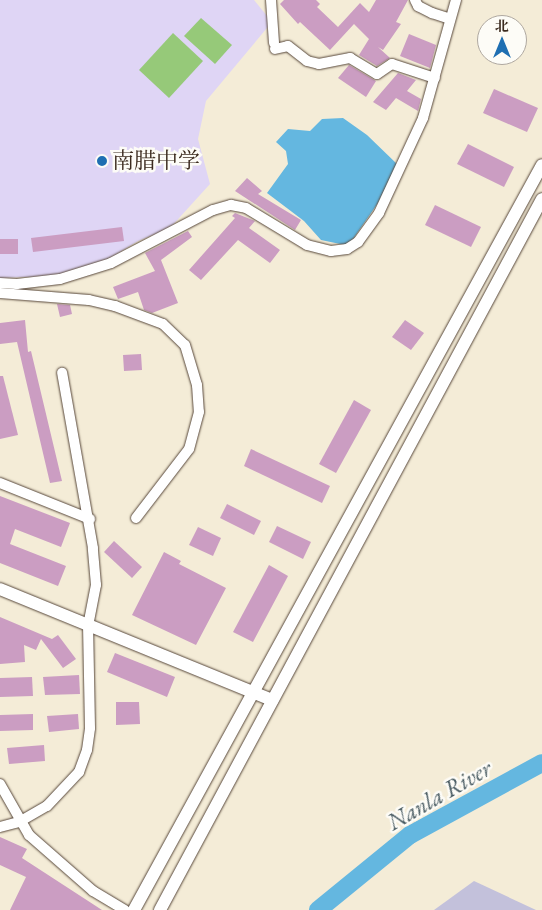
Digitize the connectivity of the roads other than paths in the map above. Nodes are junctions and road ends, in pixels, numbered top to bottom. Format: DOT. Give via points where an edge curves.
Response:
graph roads {
  1 [pos="271,0"];
  2 [pos="415,0"];
  3 [pos="456,0"];
  4 [pos="450,18"];
  5 [pos="435,78"];
  6 [pos="542,165"];
  7 [pos="542,199"];
  8 [pos="0,283"];
  9 [pos="0,293"];
  10 [pos="457,322"];
  11 [pos="471,330"];
  12 [pos="62,373"];
  13 [pos="0,483"];
  14 [pos="136,518"];
  15 [pos="90,519"];
  16 [pos="0,589"];
  17 [pos="88,626"];
  18 [pos="254,692"];
  19 [pos="272,700"];
  20 [pos="0,784"];
  21 [pos="19,822"];
  22 [pos="0,827"];
  23 [pos="125,910"];
  24 [pos="134,910"];
  25 [pos="160,910"];
  1 -- 5 [label="street" via="274,46 288,46 306,61 319,64 350,58 377,74 392,64"];
  2 -- 4 [label="street" via="418,6"];
  3 -- 4 [label="street"];
  4 -- 5 [label="street"];
  5 -- 8 [label="street" via="423,118 379,213 358,242 347,249 331,250 307,245 246,208 231,204 213,210 111,263 60,279"];
  6 -- 10 [label="street"];
  7 -- 11 [label="street"];
  9 -- 14 [label="street" via="89,300 116,306 163,324 185,344 197,385 199,412 189,449"];
  10 -- 11 [label="street"];
  10 -- 18 [label="street"];
  11 -- 19 [label="street"];
  12 -- 15 [label="street"];
  13 -- 15 [label="street"];
  15 -- 17 [label="street" via="96,585"];
  16 -- 17 [label="street"];
  17 -- 18 [label="street"];
  17 -- 21 [label="street" via="90,728 87,750 79,772 65,790 47,806"];
  18 -- 19 [label="street"];
  18 -- 24 [label="street"];
  19 -- 25 [label="street"];
  20 -- 21 [label="street"];
  21 -- 22 [label="street"];
  21 -- 23 [label="street" via="46,853 93,891"];
}
